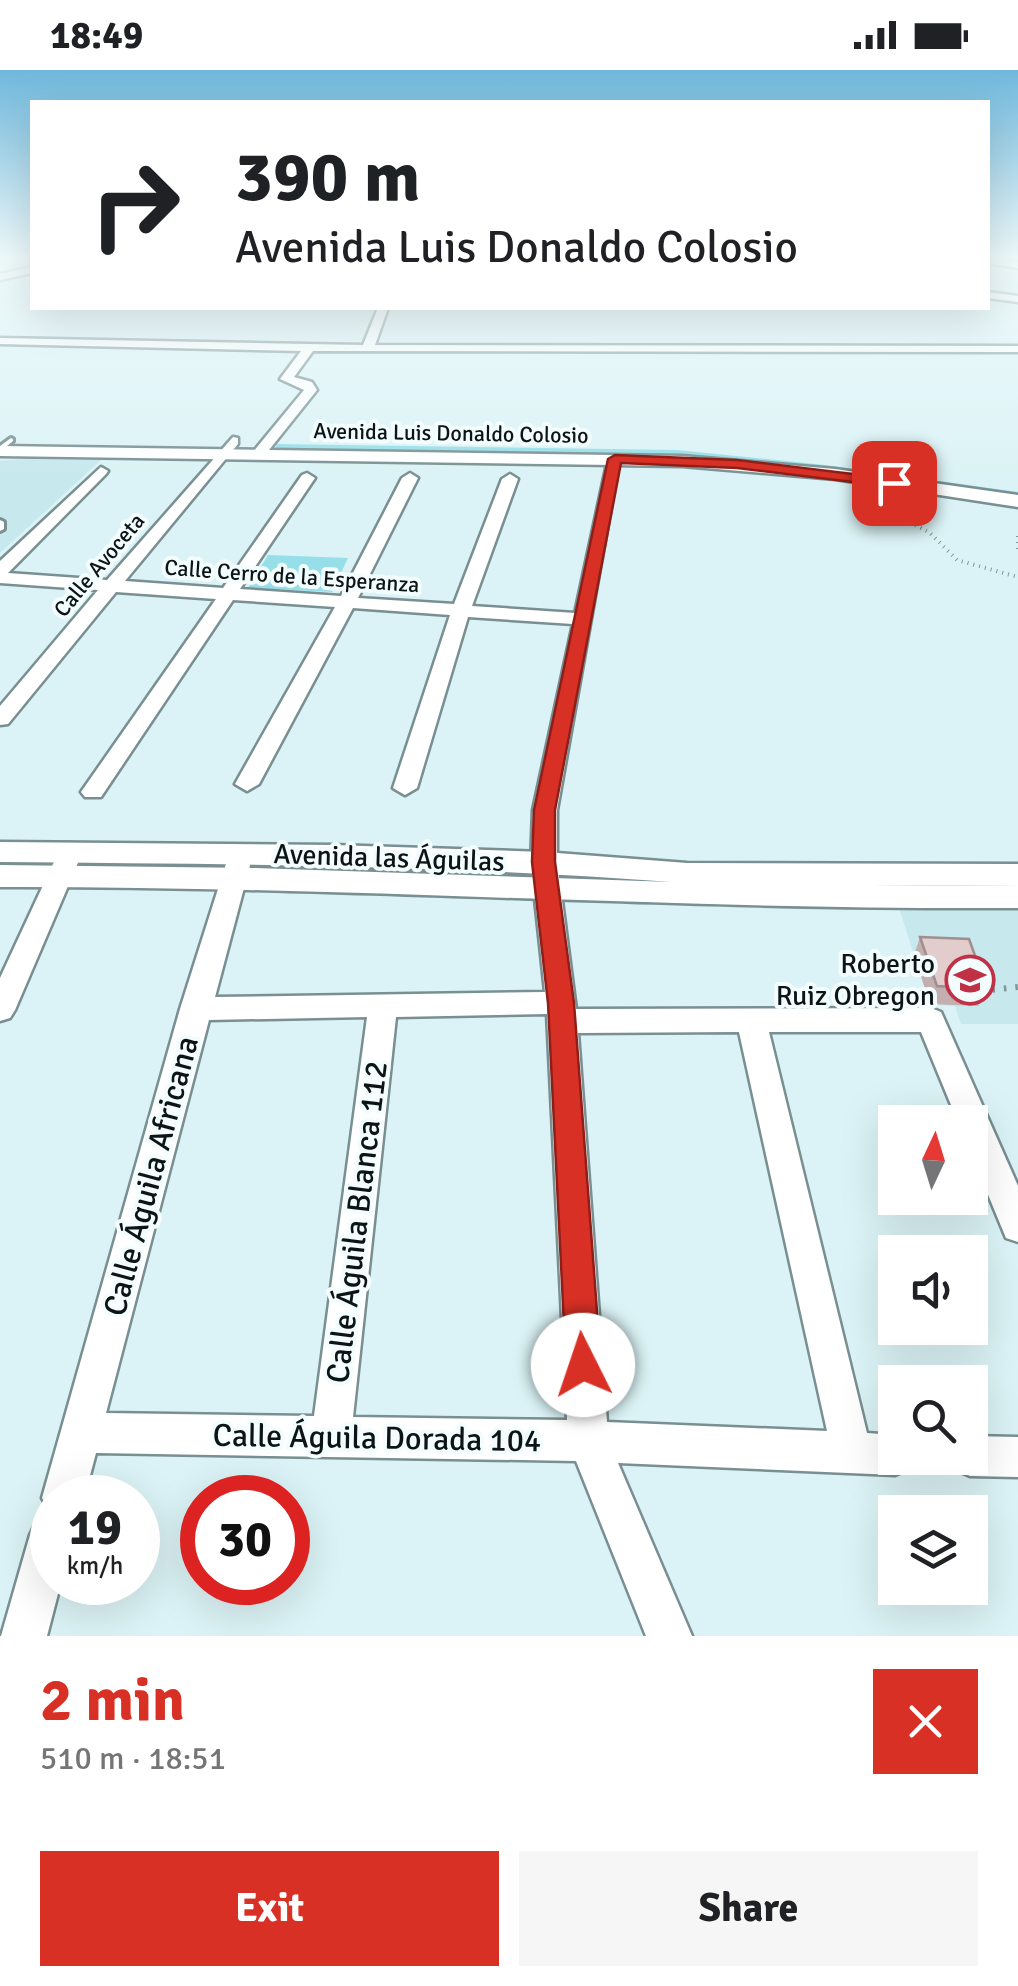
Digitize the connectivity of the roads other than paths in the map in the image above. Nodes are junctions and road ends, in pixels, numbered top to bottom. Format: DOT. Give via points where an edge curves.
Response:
graph roads {
  1 [pos="373,332"];
  2 [pos="0,341"];
  3 [pos="368,344"];
  4 [pos="310,348"];
  5 [pos="1018,349"];
  6 [pos="3,445"];
  7 [pos="228,447"];
  8 [pos="264,447"];
  9 [pos="615,459"];
  10 [pos="101,471"];
  11 [pos="306,478"];
  12 [pos="410,478"];
  13 [pos="510,479"];
  14 [pos="1018,488"];
  15 [pos="1018,501"];
  16 [pos="0,574"];
  17 [pos="111,585"];
  18 [pos="226,595"];
  19 [pos="347,602"];
  20 [pos="461,610"];
  21 [pos="582,619"];
  22 [pos="0,719"];
  23 [pos="246,784"];
  24 [pos="405,788"];
  25 [pos="93,792"];
  26 [pos="0,852"];
  27 [pos="66,863"];
  28 [pos="237,865"];
  29 [pos="546,875"];
  30 [pos="0,876"];
  31 [pos="1018,876"];
  32 [pos="1018,896"];
  33 [pos="383,1006"];
  34 [pos="196,1009"];
  35 [pos="0,1010"];
  36 [pos="561,1012"];
  37 [pos="752,1022"];
  38 [pos="1018,1226"];
  39 [pos="82,1433"];
  40 [pos="331,1437"];
  41 [pos="588,1441"];
  42 [pos="852,1454"];
  43 [pos="878,1455"];
  44 [pos="988,1456"];
  45 [pos="1018,1457"];
  46 [pos="70,1475"];
  47 [pos="33,1605"];
  48 [pos="24,1636"];
  49 [pos="670,1636"];
  1 -- 3 [label="street"];
  2 -- 4 [label="street"];
  3 -- 4 [label="street"];
  3 -- 5 [label="street"];
  4 -- 8 [label="street" via="286,380 311,390"];
  6 -- 7 [label="street, Avenida Luis Donaldo Colosio"];
  7 -- 8 [label="street, Avenida Luis Donaldo Colosio"];
  7 -- 17 [label="street, Calle Avoceta"];
  8 -- 9 [label="street, Avenida Luis Donaldo Colosio"];
  8 -- 14 [label="street, Avenida Luis Donaldo Colosio" via="628,445 739,451"];
  9 -- 15 [label="street, Avenida Luis Donaldo Colosio" via="836,474"];
  9 -- 21 [label="street"];
  10 -- 16 [label="street"];
  11 -- 18 [label="street"];
  12 -- 19 [label="street"];
  13 -- 20 [label="street"];
  16 -- 17 [label="street, Calle Cerro de la Esperanza"];
  17 -- 18 [label="street, Calle Cerro de la Esperanza"];
  17 -- 22 [label="street, Calle Avoceta"];
  18 -- 19 [label="street, Calle Cerro de la Esperanza"];
  18 -- 25 [label="street"];
  19 -- 20 [label="street, Calle Cerro de la Esperanza"];
  19 -- 23 [label="street"];
  20 -- 21 [label="street, Calle Cerro de la Esperanza"];
  20 -- 24 [label="street"];
  21 -- 29 [label="street" via="544,810"];
  26 -- 27 [label="street, Avenida las Águilas"];
  27 -- 28 [label="street, Avenida las Águilas"];
  27 -- 30 [label="street, Avenida las Águilas"];
  27 -- 35 [label="street"];
  28 -- 29 [label="street, Avenida las Águilas"];
  28 -- 34 [label="street, Calle Águila Africana"];
  29 -- 31 [label="street, Avenida las Águilas"];
  29 -- 32 [label="street, Avenida las Águilas" via="711,896"];
  29 -- 36 [label="street"];
  33 -- 34 [label="street"];
  33 -- 36 [label="street"];
  33 -- 40 [label="street, Calle Águila Blanca 112"];
  34 -- 39 [label="street, Calle Águila Africana"];
  36 -- 37 [label="street"];
  36 -- 41 [label="street"];
  37 -- 38 [label="street" via="931,1020"];
  37 -- 42 [label="street"];
  39 -- 40 [label="street, Calle Águila Dorada 104"];
  39 -- 46 [label="street, Calle Águila Africana"];
  40 -- 41 [label="street, Calle Águila Dorada 104"];
  41 -- 42 [label="street, Calle Águila Dorada 104"];
  41 -- 49 [label="street"];
  42 -- 43 [label="street, Calle Águila Dorada 104"];
  44 -- 45 [label="street"];
  47 -- 48 [label="street"];
}
